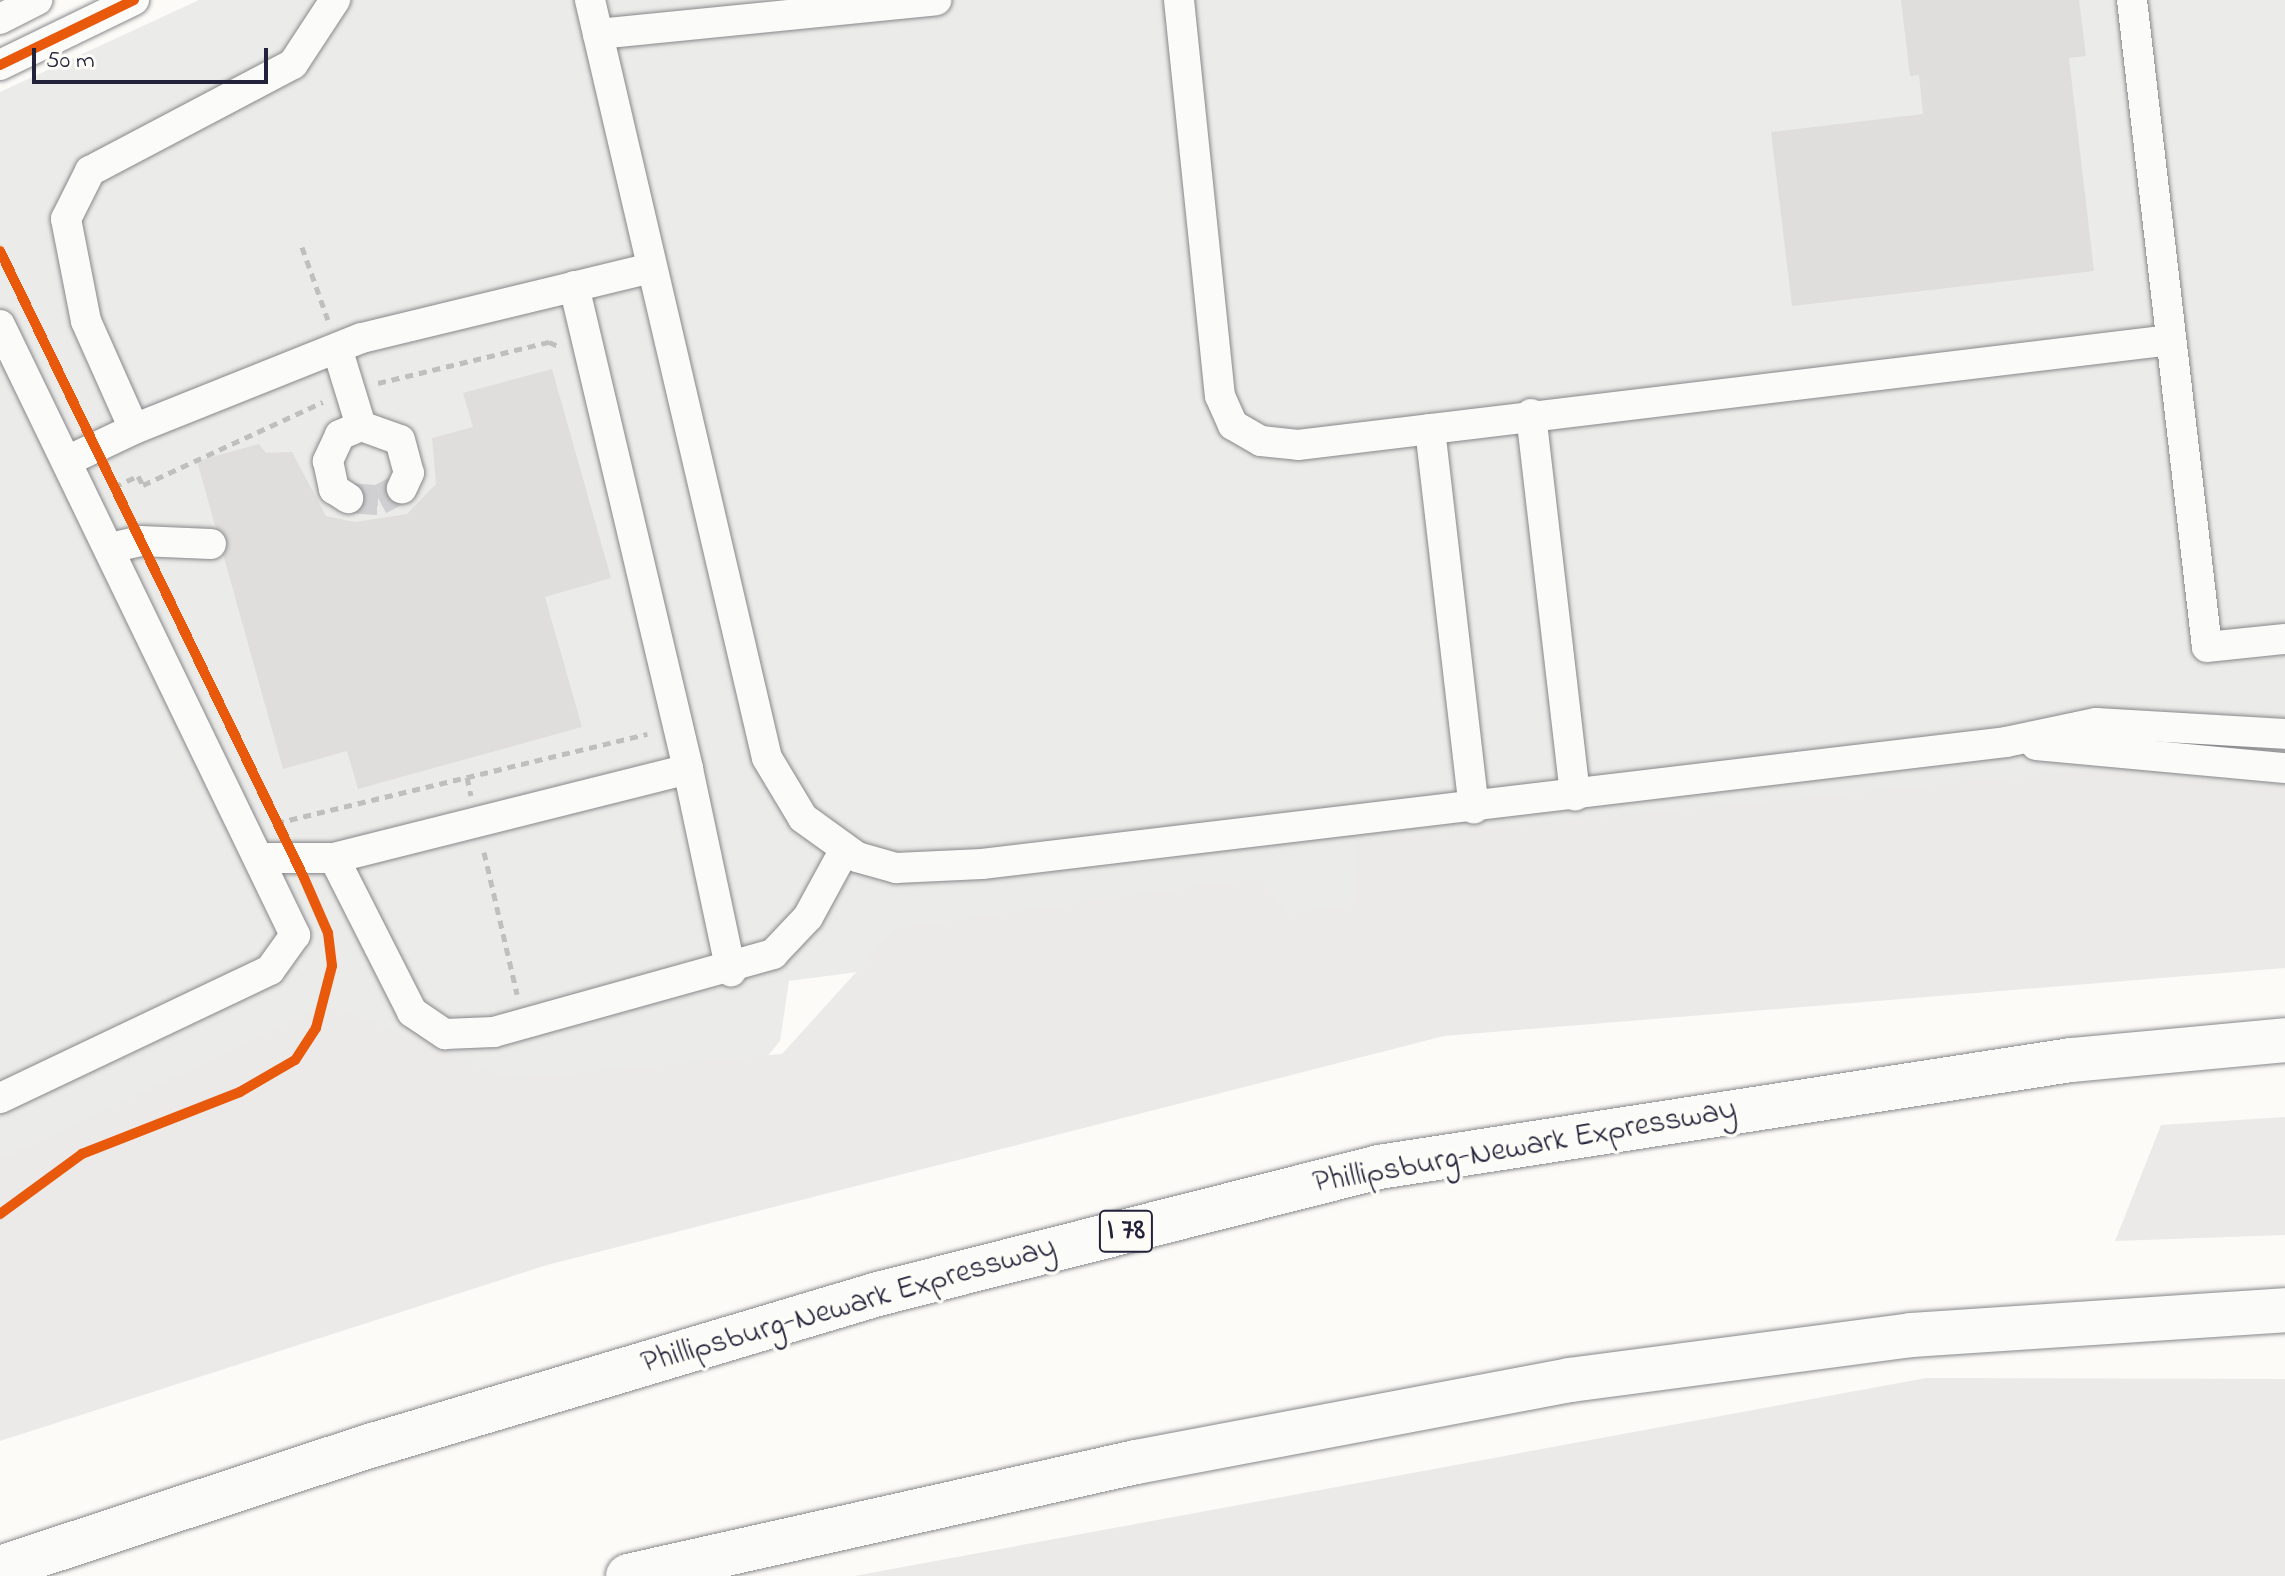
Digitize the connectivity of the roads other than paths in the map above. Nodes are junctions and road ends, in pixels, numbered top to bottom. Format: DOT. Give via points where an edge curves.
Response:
graph roads {
  1 [pos="37,0"];
  2 [pos="134,0"];
  3 [pos="335,0"];
  4 [pos="590,0"];
  5 [pos="936,0"];
  6 [pos="1179,0"];
  7 [pos="2132,0"];
  8 [pos="698,12"];
  9 [pos="0,19"];
  10 [pos="598,34"];
  11 [pos="0,65"];
  12 [pos="652,268"];
  13 [pos="574,286"];
  14 [pos="0,325"];
  15 [pos="2171,340"];
  16 [pos="337,348"];
  17 [pos="1531,414"];
  18 [pos="361,426"];
  19 [pos="134,429"];
  20 [pos="1430,429"];
  21 [pos="67,461"];
  22 [pos="402,488"];
  23 [pos="348,498"];
  24 [pos="211,544"];
  25 [pos="110,548"];
  26 [pos="2285,639"];
  27 [pos="2285,734"];
  28 [pos="2006,742"];
  29 [pos="2285,768"];
  30 [pos="688,769"];
  31 [pos="1575,795"];
  32 [pos="1474,808"];
  33 [pos="845,849"];
  34 [pos="277,858"];
  35 [pos="334,858"];
  36 [pos="731,971"];
  37 [pos="2285,1040"];
  38 [pos="0,1098"];
  39 [pos="2285,1310"];
  40 [pos="0,1568"];
  41 [pos="628,1576"];
  1 -- 9 [label="street"];
  2 -- 11 [label="street"];
  3 -- 19 [label="street" via="293,64 90,171 66,219 86,321"];
  4 -- 10 [label="street"];
  5 -- 8 [label="street"];
  6 -- 20 [label="street" via="1225,413 1245,434 1279,445"];
  7 -- 15 [label="street"];
  8 -- 10 [label="street"];
  10 -- 12 [label="street"];
  12 -- 13 [label="street"];
  12 -- 33 [label="street" via="767,758 803,818"];
  13 -- 16 [label="street"];
  13 -- 30 [label="street"];
  14 -- 21 [label="street"];
  15 -- 17 [label="street"];
  15 -- 26 [label="street" via="2207,647"];
  16 -- 18 [label="street"];
  16 -- 19 [label="street"];
  17 -- 20 [label="street"];
  17 -- 31 [label="street"];
  18 -- 22 [label="street" via="400,440 409,473"];
  18 -- 23 [label="street" via="340,435 328,461 334,489"];
  19 -- 21 [label="street"];
  20 -- 32 [label="street"];
  21 -- 25 [label="street"];
  24 -- 25 [label="street" via="140,541"];
  25 -- 34 [label="street"];
  27 -- 28 [label="street" via="2133,721"];
  28 -- 29 [label="street"];
  28 -- 31 [label="street"];
  30 -- 35 [label="street"];
  30 -- 36 [label="street"];
  31 -- 32 [label="street"];
  32 -- 33 [label="street" via="937,868 896,868"];
  33 -- 36 [label="street" via="808,917 773,954"];
  34 -- 35 [label="street"];
  34 -- 38 [label="street" via="295,935 282,959"];
  35 -- 36 [label="street" via="412,1012 445,1034 524,1024"];
  37 -- 40 [label="highway, Phillipsburg-Newark Expressway / I 78" via="2056,1062 1379,1167 878,1294 373,1445"];
  39 -- 41 [label="highway" via="1911,1335 1570,1380 1121,1465"];
}
